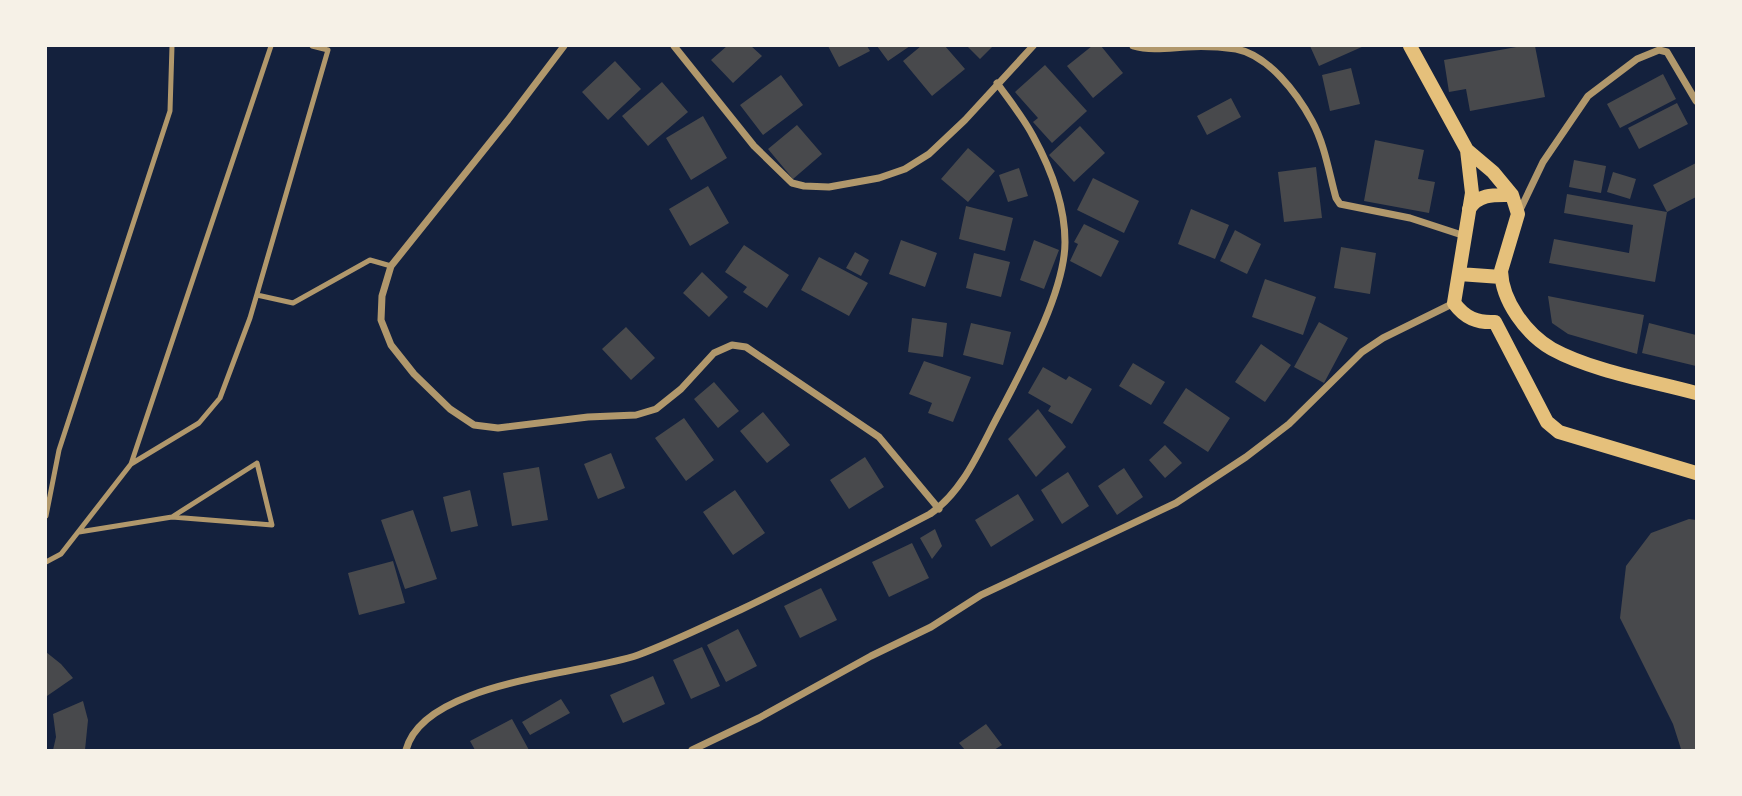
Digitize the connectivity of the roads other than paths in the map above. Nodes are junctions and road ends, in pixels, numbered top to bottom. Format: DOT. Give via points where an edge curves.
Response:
graph roads {
  1 [pos="172,46"];
  2 [pos="271,46"];
  3 [pos="312,46"];
  4 [pos="564,46"];
  5 [pos="674,46"];
  6 [pos="1033,46"];
  7 [pos="1133,46"];
  8 [pos="1409,46"];
  9 [pos="997,83"];
  10 [pos="1696,101"];
  11 [pos="1467,150"];
  12 [pos="1513,195"];
  13 [pos="1469,209"];
  14 [pos="1518,214"];
  15 [pos="1465,236"];
  16 [pos="391,266"];
  17 [pos="1459,274"];
  18 [pos="1501,277"];
  19 [pos="257,295"];
  20 [pos="1507,298"];
  21 [pos="1454,303"];
  22 [pos="1495,322"];
  23 [pos="1696,393"];
  24 [pos="131,464"];
  25 [pos="1696,473"];
  26 [pos="939,509"];
  27 [pos="46,516"];
  28 [pos="172,517"];
  29 [pos="79,531"];
  30 [pos="46,562"];
  31 [pos="406,751"];
  32 [pos="692,751"];
  1 -- 27 [label="lane" via="170,111 59,450"];
  2 -- 24 [label="lane"];
  3 -- 19 [label="lane" via="328,50"];
  4 -- 16 [label="street"];
  5 -- 9 [label="street" via="754,146 792,183 804,186 829,187 905,169 929,154"];
  6 -- 9 [label="street"];
  7 -- 15 [label="street" via="1237,50 1262,59 1279,74 1312,121 1340,204 1409,218"];
  8 -- 11 [label="main road"];
  9 -- 26 [label="street" via="1033,134 1050,173 1063,216 1065,244 1050,306 1031,353 959,488"];
  10 -- 14 [label="street" via="1667,52 1660,50 1637,60 1588,96 1543,162"];
  11 -- 12 [label="main road"];
  11 -- 13 [label="main road" via="1472,193"];
  12 -- 13 [label="main road" via="1478,199"];
  12 -- 14 [label="main road"];
  13 -- 15 [label="main road"];
  14 -- 18 [label="main road"];
  15 -- 17 [label="main road"];
  16 -- 19 [label="lane" via="370,260 293,303"];
  16 -- 26 [label="street" via="381,320 391,345 450,409 474,425 498,428 636,415 656,409 681,389 713,353 732,345 746,346 879,437"];
  17 -- 18 [label="main road"];
  17 -- 21 [label="main road"];
  18 -- 20 [label="main road"];
  19 -- 24 [label="lane" via="220,398 199,422"];
  20 -- 22 [label="main road" via="1502,318"];
  20 -- 23 [label="main road" via="1520,320 1550,348"];
  21 -- 22 [label="main road" via="1470,318"];
  21 -- 32 [label="street" via="1362,352 1289,424 1176,503 992,589 931,627"];
  22 -- 25 [label="main road" via="1547,422 1559,432"];
  24 -- 29 [label="lane"];
  26 -- 31 [label="street" via="763,599 637,655 479,693 418,727"];
  28 -- 28 [label="lane" via="272,525 257,463 182,510"];
  28 -- 29 [label="lane"];
  29 -- 30 [label="lane" via="61,554"];
}
